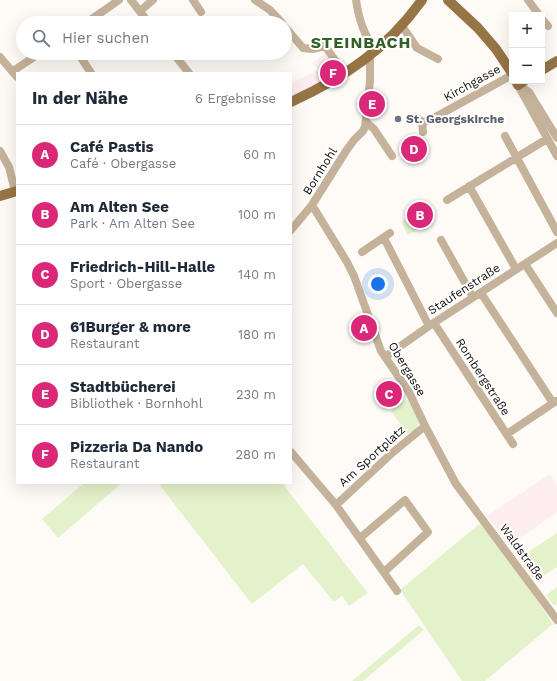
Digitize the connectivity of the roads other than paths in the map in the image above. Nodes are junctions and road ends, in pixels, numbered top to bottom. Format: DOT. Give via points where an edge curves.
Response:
graph roads {
  1 [pos="119,0"];
  2 [pos="130,0"];
  3 [pos="153,0"];
  4 [pos="193,0"];
  5 [pos="255,0"];
  6 [pos="356,0"];
  7 [pos="422,0"];
  8 [pos="448,0"];
  9 [pos="528,0"];
  10 [pos="140,12"];
  11 [pos="201,12"];
  12 [pos="537,12"];
  13 [pos="96,16"];
  14 [pos="143,16"];
  15 [pos="276,16"];
  16 [pos="545,22"];
  17 [pos="402,26"];
  18 [pos="548,26"];
  19 [pos="292,35"];
  20 [pos="373,54"];
  21 [pos="0,57"];
  22 [pos="438,59"];
  23 [pos="32,60"];
  24 [pos="83,60"];
  25 [pos="179,60"];
  26 [pos="557,61"];
  27 [pos="545,68"];
  28 [pos="509,69"];
  29 [pos="17,72"];
  30 [pos="90,72"];
  31 [pos="188,72"];
  32 [pos="344,73"];
  33 [pos="15,74"];
  34 [pos="509,76"];
  35 [pos="521,84"];
  36 [pos="522,84"];
  37 [pos="292,101"];
  38 [pos="366,122"];
  39 [pos="423,132"];
  40 [pos="505,136"];
  41 [pos="557,138"];
  42 [pos="548,139"];
  43 [pos="0,151"];
  44 [pos="392,156"];
  45 [pos="557,156"];
  46 [pos="516,158"];
  47 [pos="469,186"];
  48 [pos="16,191"];
  49 [pos="0,196"];
  50 [pos="447,200"];
  51 [pos="312,206"];
  52 [pos="292,229"];
  53 [pos="557,232"];
  54 [pos="441,240"];
  55 [pos="557,243"];
  56 [pos="362,252"];
  57 [pos="525,264"];
  58 [pos="516,269"];
  59 [pos="481,293"];
  60 [pos="473,298"];
  61 [pos="557,313"];
  62 [pos="431,324"];
  63 [pos="385,357"];
  64 [pos="555,402"];
  65 [pos="425,426"];
  66 [pos="507,434"];
  67 [pos="512,444"];
  68 [pos="292,453"];
  69 [pos="336,505"];
  70 [pos="482,518"];
  71 [pos="360,538"];
  72 [pos="384,572"];
  73 [pos="397,591"];
  74 [pos="557,620"];
  1 -- 13 [label="street"];
  2 -- 10 [label="street"];
  3 -- 10 [label="street"];
  4 -- 11 [label="street"];
  5 -- 15 [label="street"];
  6 -- 20 [label="street" via="364,34"];
  7 -- 17 [label="main road"];
  8 -- 28 [label="main road" via="478,28"];
  9 -- 12 [label="street"];
  10 -- 14 [label="street"];
  16 -- 18 [label="street"];
  17 -- 20 [label="main road"];
  17 -- 22 [label="street" via="417,48"];
  19 -- 32 [label="street" via="303,48 325,46"];
  20 -- 32 [label="main road"];
  20 -- 38 [label="street, Bornhohl"];
  21 -- 33 [label="street"];
  23 -- 29 [label="street"];
  24 -- 30 [label="street"];
  25 -- 31 [label="street"];
  26 -- 27 [label="main road"];
  32 -- 37 [label="main road"];
  34 -- 39 [label="street, Kirchgasse" via="428,121 419,119"];
  35 -- 42 [label="street"];
  36 -- 41 [label="street"];
  38 -- 44 [label="street" via="374,129"];
  38 -- 51 [label="street, Bornhohl" via="363,131 346,150"];
  40 -- 46 [label="street"];
  42 -- 45 [label="street"];
  42 -- 46 [label="street"];
  43 -- 48 [label="street" via="9,168"];
  46 -- 47 [label="street"];
  46 -- 53 [label="street"];
  47 -- 50 [label="street"];
  47 -- 58 [label="street"];
  48 -- 49 [label="main road"];
  51 -- 52 [label="street, Bornhohl"];
  51 -- 63 [label="street, Obergasse" via="354,276"];
  54 -- 60 [label="street"];
  55 -- 57 [label="street, Staufenstraße"];
  56 -- 62 [label="street, Rombergstraße" via="387,236"];
  57 -- 58 [label="street, Staufenstraße"];
  57 -- 61 [label="street"];
  58 -- 59 [label="street, Staufenstraße"];
  59 -- 60 [label="street, Staufenstraße"];
  59 -- 64 [label="street"];
  60 -- 62 [label="street, Staufenstraße"];
  62 -- 63 [label="street, Staufenstraße"];
  62 -- 66 [label="street, Rombergstraße"];
  63 -- 65 [label="street, Obergasse" via="409,392"];
  64 -- 66 [label="street"];
  65 -- 69 [label="street, Am Sportplatz" via="397,448"];
  65 -- 70 [label="street, Obergasse" via="456,484"];
  66 -- 67 [label="street, Rombergstraße"];
  68 -- 69 [label="street"];
  69 -- 71 [label="street"];
  70 -- 74 [label="street, Waldstraße"];
  71 -- 72 [label="street"];
  71 -- 72 [label="street" via="405,500 428,532"];
  72 -- 73 [label="street"];
}
